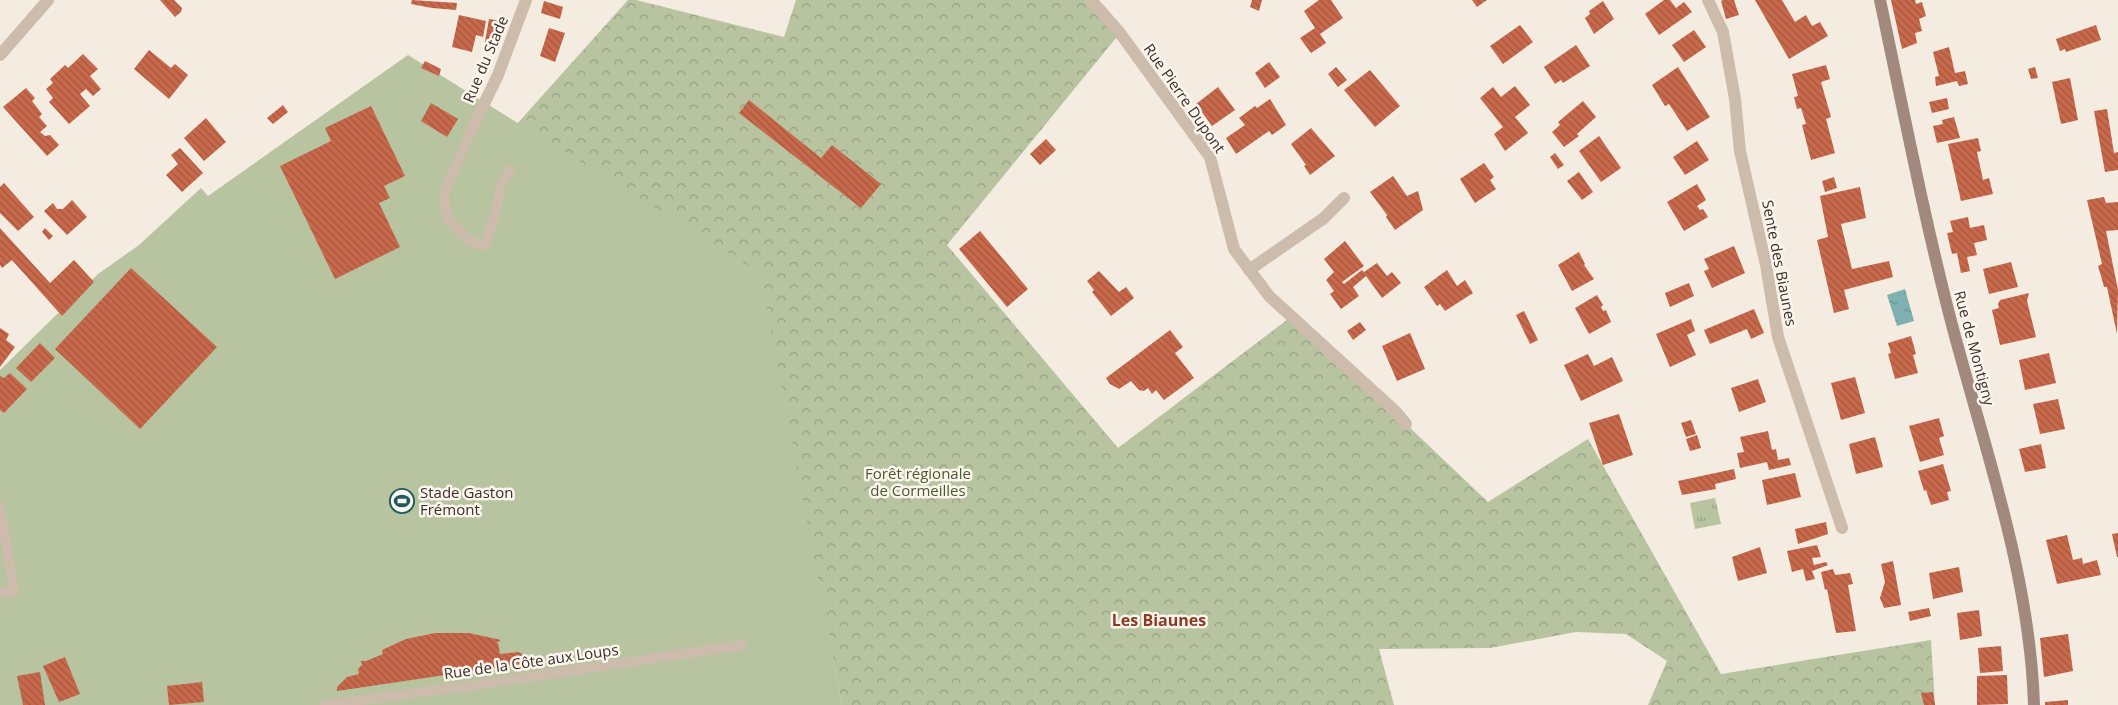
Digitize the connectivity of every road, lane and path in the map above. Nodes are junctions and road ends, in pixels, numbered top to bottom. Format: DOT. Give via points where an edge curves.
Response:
graph roads {
  1 [pos="48,0"];
  2 [pos="526,0"];
  3 [pos="1092,0"];
  4 [pos="1708,0"];
  5 [pos="1880,0"];
  6 [pos="0,54"];
  7 [pos="471,130"];
  8 [pos="510,170"];
  9 [pos="1344,198"];
  10 [pos="1250,270"];
  11 [pos="1406,424"];
  12 [pos="0,506"];
  13 [pos="1842,528"];
  14 [pos="0,593"];
  15 [pos="742,645"];
  16 [pos="324,705"];
  17 [pos="2034,705"];
  1 -- 6 [label="street"];
  2 -- 7 [label="street, Rue du Stade" via="498,75"];
  3 -- 10 [label="street, Rue Pierre Dupont" via="1120,33 1210,157 1234,249"];
  4 -- 13 [label="street, Sente des Biaunes" via="1724,32 1736,99 1740,151 1766,265 1778,337"];
  5 -- 17 [label="street, Rue de Montigny" via="1943,290 2008,528 2024,609"];
  7 -- 8 [label="lane" via="444,193 447,218 470,240 484,246 496,213 501,184"];
  9 -- 10 [label="street" via="1324,218"];
  10 -- 11 [label="street, Rue Pierre Dupont" via="1269,296"];
  12 -- 14 [label="lane" via="14,591"];
  15 -- 16 [label="lane, Rue de la Côte aux Loups"];
}
